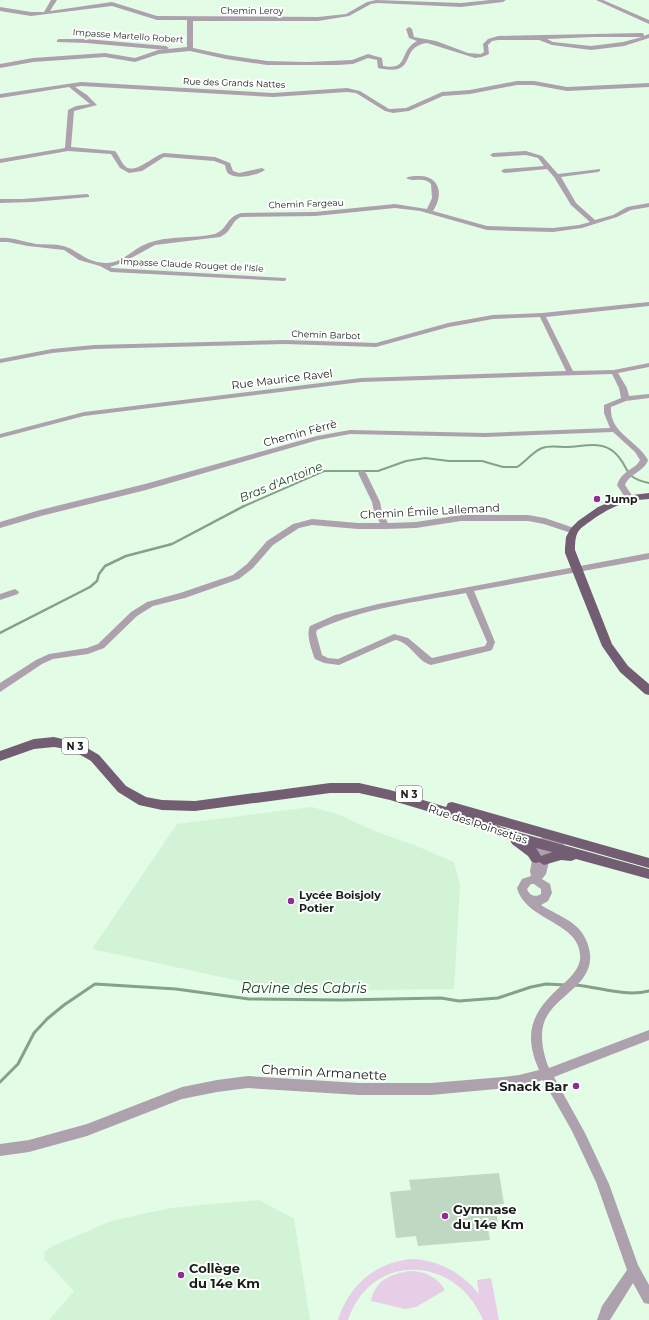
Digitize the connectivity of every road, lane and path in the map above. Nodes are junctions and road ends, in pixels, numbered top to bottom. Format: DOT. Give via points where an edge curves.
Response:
graph roads {
  1 [pos="54,0"];
  2 [pos="470,0"];
  3 [pos="503,0"];
  4 [pos="599,0"];
  5 [pos="450,5"];
  6 [pos="0,9"];
  7 [pos="46,14"];
  8 [pos="190,19"];
  9 [pos="649,22"];
  10 [pos="408,29"];
  11 [pos="649,36"];
  12 [pos="540,38"];
  13 [pos="59,41"];
  14 [pos="423,41"];
  15 [pos="190,49"];
  16 [pos="0,66"];
  17 [pos="649,84"];
  18 [pos="69,85"];
  19 [pos="0,96"];
  20 [pos="68,149"];
  21 [pos="493,155"];
  22 [pos="0,161"];
  23 [pos="550,167"];
  24 [pos="262,170"];
  25 [pos="504,170"];
  26 [pos="598,170"];
  27 [pos="557,176"];
  28 [pos="409,178"];
  29 [pos="87,196"];
  30 [pos="0,201"];
  31 [pos="649,205"];
  32 [pos="429,211"];
  33 [pos="594,223"];
  34 [pos="0,240"];
  35 [pos="101,264"];
  36 [pos="284,279"];
  37 [pos="649,304"];
  38 [pos="542,315"];
  39 [pos="0,361"];
  40 [pos="649,365"];
  41 [pos="570,372"];
  42 [pos="614,372"];
  43 [pos="649,396"];
  44 [pos="625,399"];
  45 [pos="614,430"];
  46 [pos="0,436"];
  47 [pos="646,464"];
  48 [pos="362,473"];
  49 [pos="649,496"];
  50 [pos="629,497"];
  51 [pos="0,525"];
  52 [pos="386,526"];
  53 [pos="574,531"];
  54 [pos="649,556"];
  55 [pos="577,570"];
  56 [pos="469,589"];
  57 [pos="15,592"];
  58 [pos="0,597"];
  59 [pos="0,688"];
  60 [pos="649,691"];
  61 [pos="0,756"];
  62 [pos="162,805"];
  63 [pos="537,831"];
  64 [pos="509,835"];
  65 [pos="545,843"];
  66 [pos="591,848"];
  67 [pos="540,859"];
  68 [pos="597,860"];
  69 [pos="649,863"];
  70 [pos="649,874"];
  71 [pos="536,878"];
  72 [pos="544,898"];
  73 [pos="529,900"];
  74 [pos="557,918"];
  75 [pos="649,1035"];
  76 [pos="546,1074"];
  77 [pos="0,1150"];
  78 [pos="634,1270"];
  79 [pos="649,1298"];
  80 [pos="603,1320"];
  1 -- 7 [label="street"];
  2 -- 5 [label="street"];
  3 -- 5 [label="street, Chemin Leroy"];
  4 -- 9 [label="street"];
  5 -- 8 [label="street, Chemin Leroy" via="378,1 349,14 329,18"];
  6 -- 7 [label="street, Chemin Leroy"];
  7 -- 8 [label="street, Chemin Leroy" via="112,4 153,17"];
  8 -- 15 [label="street, Impasse Martello Robert"];
  10 -- 14 [label="street" via="412,38"];
  11 -- 12 [label="street" via="593,35"];
  11 -- 12 [label="street" via="624,44 591,48 552,43"];
  12 -- 14 [label="street" via="495,39 486,43 487,53 480,56"];
  13 -- 15 [label="street, Impasse Martello Robert"];
  14 -- 15 [label="street" via="412,46 402,66 396,69 380,67 380,59 368,56 353,62 267,63"];
  15 -- 16 [label="street" via="158,52 135,60 105,55 33,60"];
  17 -- 18 [label="street, Rue des Grands Nattes" via="567,89 534,83 517,83 470,92 442,94 407,110 393,111 358,92 347,90 272,95"];
  18 -- 19 [label="street, Rue des Grands Nattes"];
  18 -- 20 [label="street" via="94,105 71,110"];
  20 -- 22 [label="street"];
  20 -- 24 [label="street" via="113,152 125,169 133,171 164,155 219,160 228,164 230,172 235,175"];
  21 -- 23 [label="street" via="531,153 540,157"];
  23 -- 25 [label="street"];
  23 -- 27 [label="street"];
  26 -- 27 [label="street"];
  27 -- 33 [label="street" via="573,204"];
  28 -- 32 [label="street" via="425,178 432,182 436,200 434,207"];
  29 -- 30 [label="street"];
  31 -- 33 [label="street, Chemin Fargeau" via="629,208"];
  32 -- 33 [label="street, Chemin Fargeau" via="486,228 553,230"];
  32 -- 35 [label="street, Chemin Fargeau" via="395,206 315,214 241,215 230,220 228,229 218,235 156,242 116,263"];
  34 -- 35 [label="street, Chemin Fargeau" via="11,239 26,244 63,249 81,259"];
  35 -- 36 [label="street, Impasse Claude Rouget de l'Isle" via="111,270"];
  37 -- 38 [label="street, Chemin Barbot"];
  38 -- 39 [label="street, Chemin Barbot" via="493,317 448,324 376,345 285,342 94,347 52,351"];
  38 -- 41 [label="street"];
  40 -- 42 [label="street, Rue Maurice Ravel"];
  41 -- 42 [label="street, Rue Maurice Ravel"];
  41 -- 46 [label="street, Rue Maurice Ravel" via="361,380 84,414"];
  42 -- 44 [label="street" via="625,392"];
  43 -- 44 [label="street"];
  44 -- 45 [label="street" via="608,405 607,410"];
  45 -- 47 [label="street" via="642,455"];
  45 -- 51 [label="street, Chemin Fèrrè" via="485,435 339,433"];
  47 -- 50 [label="street" via="629,472 623,479 621,485"];
  48 -- 52 [label="street"];
  49 -- 50 [label="main road"];
  50 -- 53 [label="main road" via="600,509"];
  52 -- 53 [label="street, Chemin Émile Lallemand" via="416,525 461,518 528,518"];
  52 -- 59 [label="street, Chemin Émile Lallemand" via="312,522 296,526 270,543 250,566 236,577 150,604 134,614 101,646 88,651 52,656"];
  53 -- 55 [label="main road" via="570,541 570,553"];
  54 -- 55 [label="street"];
  55 -- 56 [label="street"];
  55 -- 60 [label="main road" via="611,653 624,670"];
  56 -- 56 [label="street" via="491,642 489,648 430,662 406,639 394,637 339,662 318,657 312,633 314,628 327,621 352,613"];
  57 -- 58 [label="street"];
  61 -- 62 [label="main road, Rue des Poinsetias / N 3" via="34,744 54,742 75,746 95,758 122,789 143,801"];
  62 -- 63 [label="main road, Rue des Poinsetias / N 3" via="327,781 348,781 367,783"];
  62 -- 64 [label="main road, Rue des Poinsetias / N 3" via="195,806 330,788 359,788 462,817"];
  63 -- 65 [label="street"];
  63 -- 66 [label="main road, Rue des Poinsetias / N 3"];
  64 -- 65 [label="main road, Rue des Poinsetias / N 3"];
  64 -- 67 [label="main road"];
  65 -- 66 [label="street" via="554,840"];
  65 -- 67 [label="street"];
  65 -- 68 [label="main road, Rue des Poinsetias / N 3"];
  66 -- 69 [label="main road, Rue des Poinsetias / N 3"];
  67 -- 68 [label="main road" via="561,855"];
  67 -- 71 [label="street" via="541,874"];
  68 -- 70 [label="main road, Rue des Poinsetias / N 3"];
  71 -- 72 [label="street" via="546,887 547,893"];
  71 -- 73 [label="street" via="526,882 522,888 524,896"];
  72 -- 73 [label="street" via="540,901"];
  72 -- 74 [label="street"];
  73 -- 74 [label="street" via="533,905"];
  74 -- 76 [label="street" via="581,937 585,957 581,973 547,1007 540,1019 537,1038"];
  75 -- 76 [label="street, Chemin Armanette" via="594,1058"];
  76 -- 77 [label="street, Chemin Armanette" via="519,1081 431,1089 359,1089 248,1082 217,1086 182,1093 87,1130 29,1146"];
  76 -- 78 [label="street" via="597,1171"];
  78 -- 79 [label="street"];
  78 -- 80 [label="street"];
}
